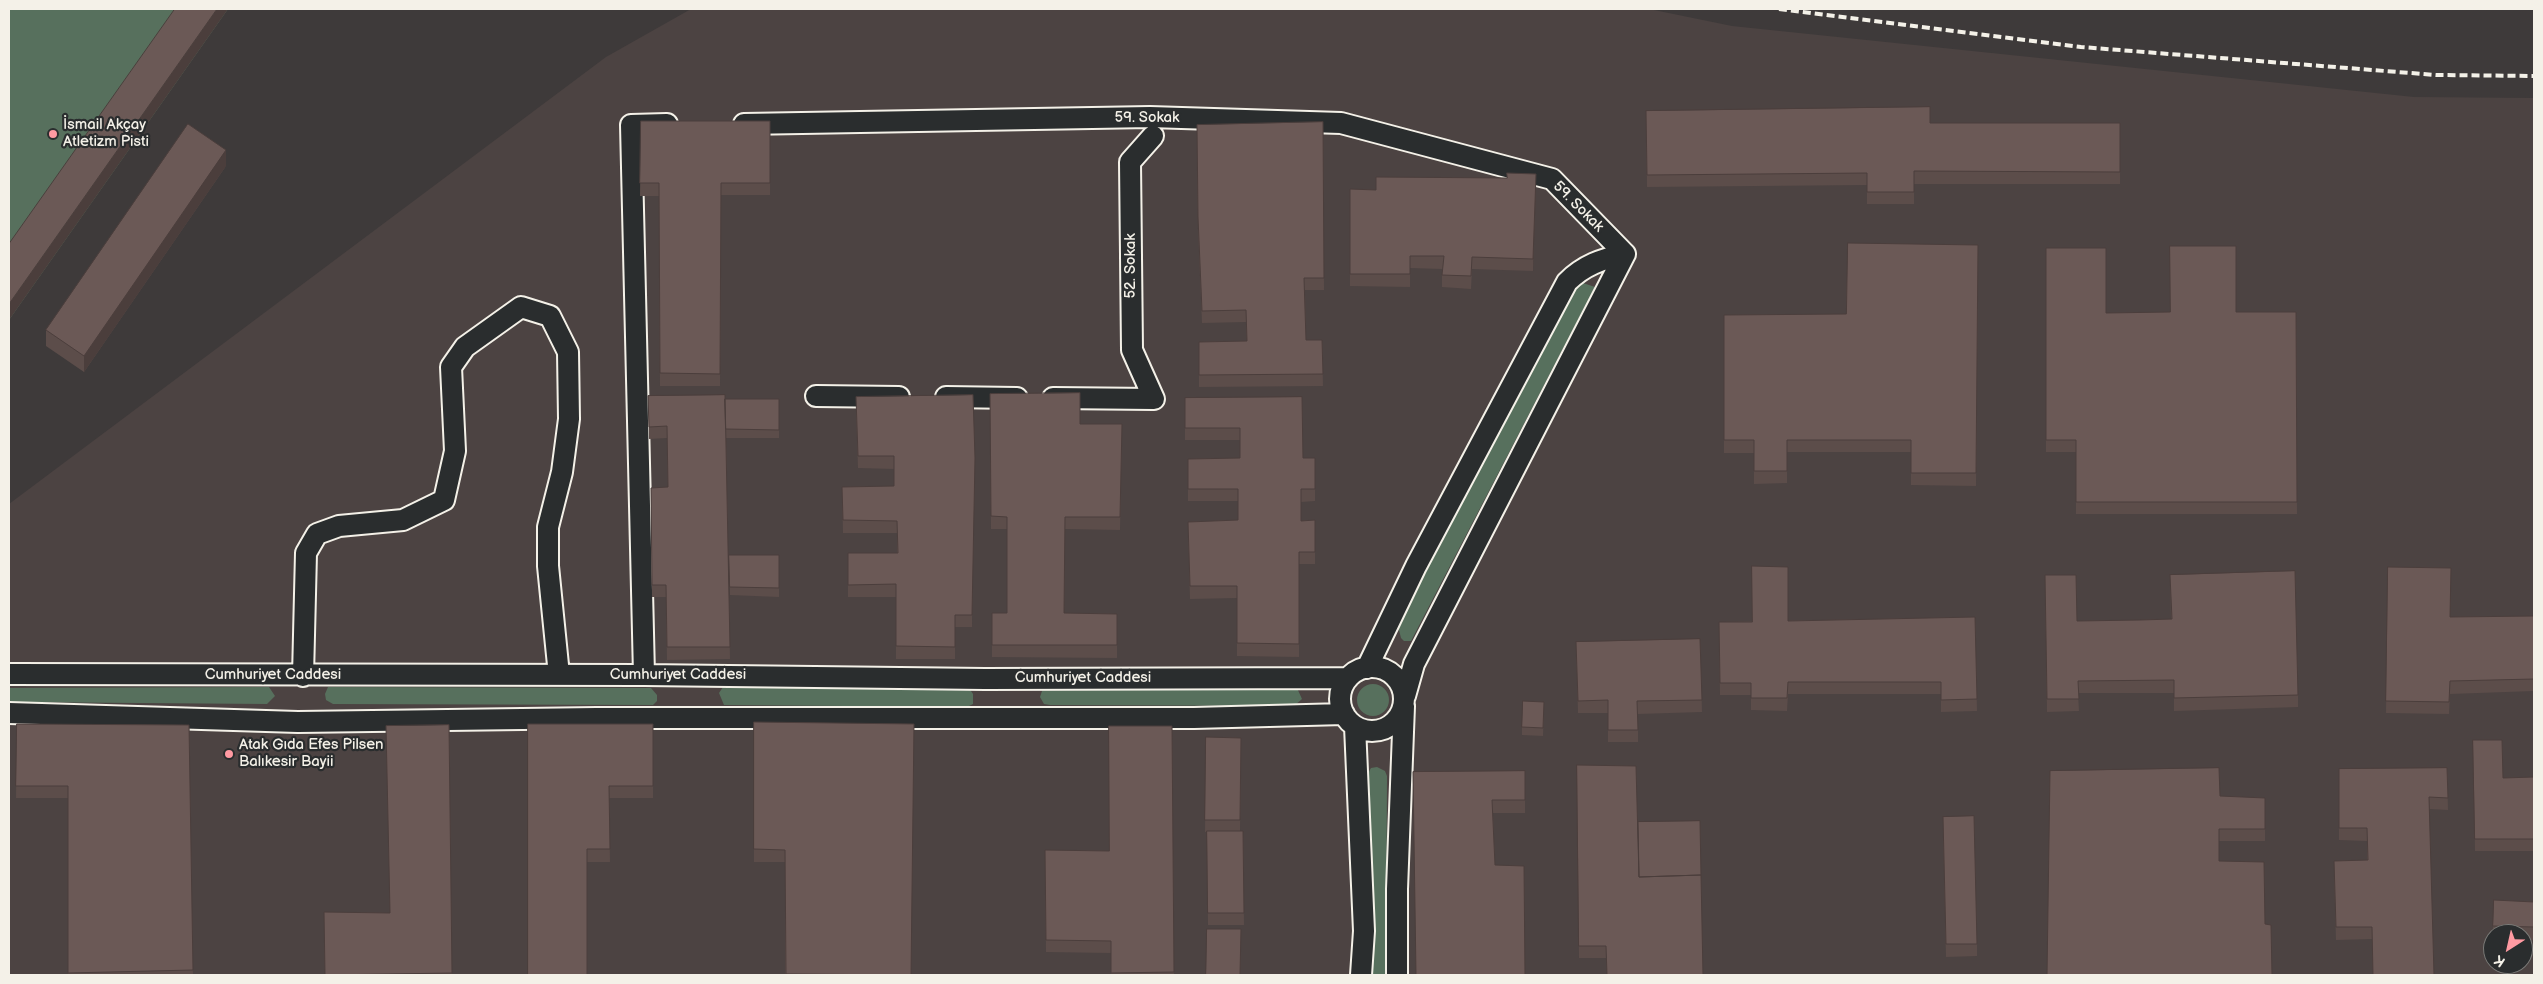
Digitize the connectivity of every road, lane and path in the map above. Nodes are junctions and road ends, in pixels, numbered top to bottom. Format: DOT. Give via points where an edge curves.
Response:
graph roads {
  1 [pos="690,124"];
  2 [pos="720,124"];
  3 [pos="1153,136"];
  4 [pos="1625,254"];
  5 [pos="816,396"];
  6 [pos="1367,668"];
  7 [pos="9,674"];
  8 [pos="559,674"];
  9 [pos="644,674"];
  10 [pos="303,676"];
  11 [pos="1348,678"];
  12 [pos="1404,701"];
  13 [pos="9,713"];
  14 [pos="1350,720"];
  15 [pos="1361,975"];
  16 [pos="1397,975"];
  1 -- 9 [label="street" via="631,125"];
  2 -- 4 [label="street, 59. Sokak" via="1150,117 1341,123 1552,179"];
  3 -- 5 [label="street, 52. Sokak" via="1130,162 1132,350 1154,400"];
  4 -- 6 [label="street" via="1580,269 1567,282 1416,566"];
  4 -- 12 [label="street" via="1414,664"];
  6 -- 11 [label="street"];
  6 -- 12 [label="street" via="1388,671 1402,686"];
  7 -- 10 [label="street, Cumhuriyet Caddesi"];
  8 -- 9 [label="street, Cumhuriyet Caddesi"];
  8 -- 10 [label="street, Cumhuriyet Caddesi"];
  8 -- 10 [label="street" via="548,566 548,527 562,472 570,419 568,352 550,316 521,307 465,347 451,367 454,451 444,500 403,520 339,526 317,534 306,553"];
  9 -- 11 [label="street, Cumhuriyet Caddesi" via="984,679"];
  11 -- 14 [label="street" via="1340,698"];
  12 -- 14 [label="street" via="1393,724 1384,729 1369,731"];
  12 -- 16 [label="street"];
  13 -- 14 [label="street" via="298,722 597,718"];
  14 -- 15 [label="street" via="1364,931"];
}
